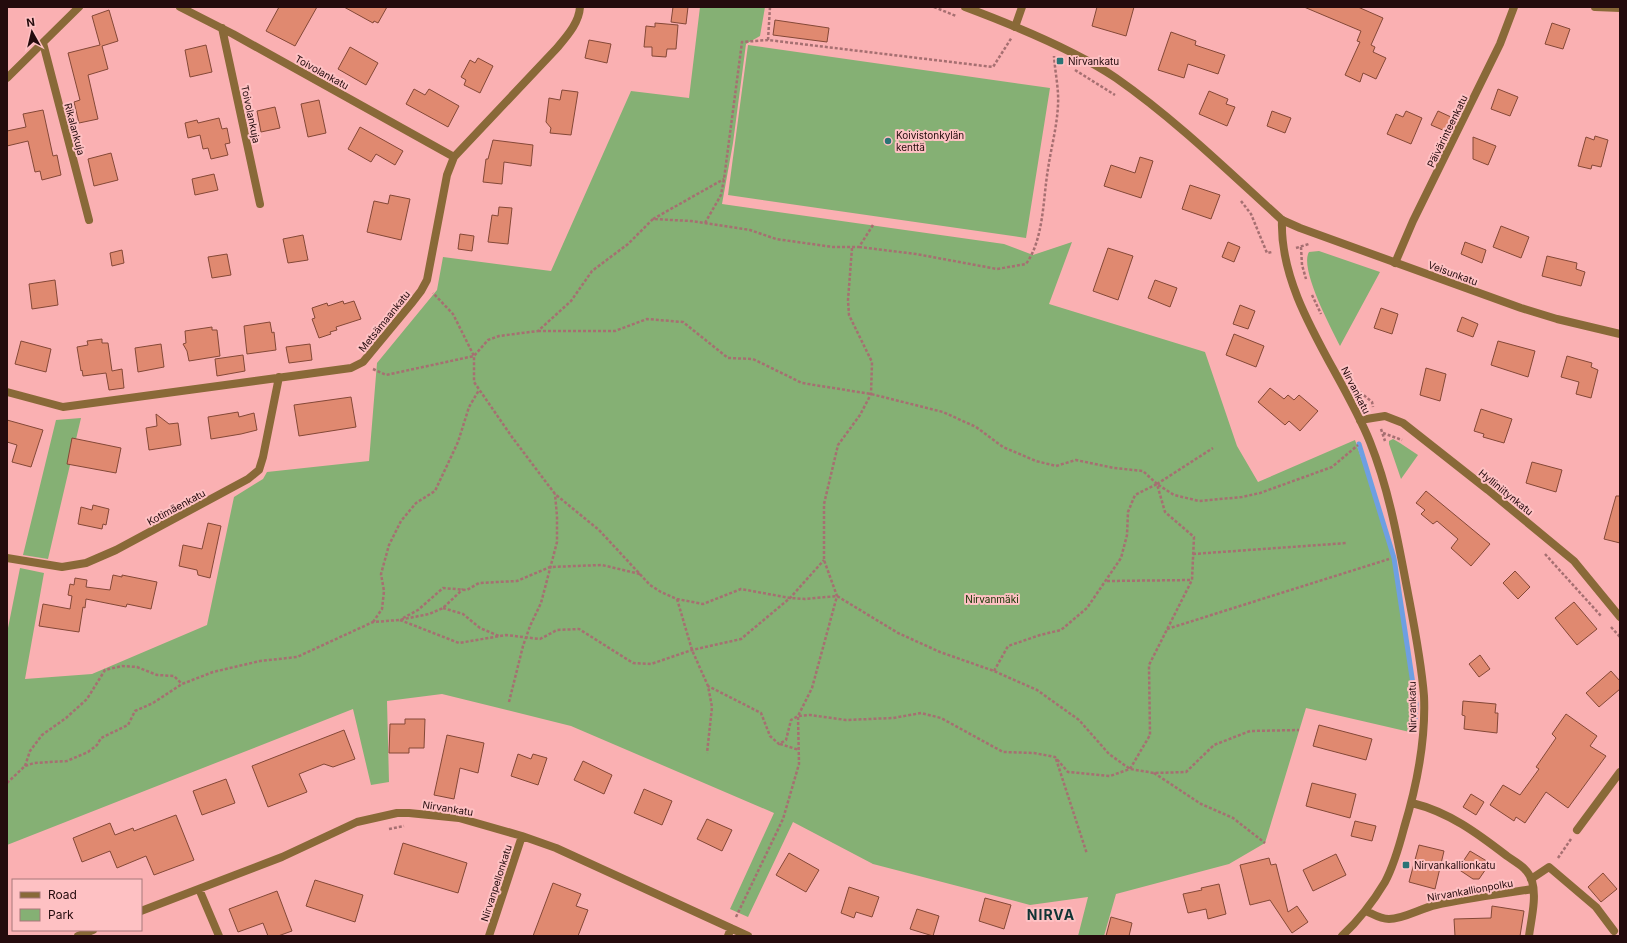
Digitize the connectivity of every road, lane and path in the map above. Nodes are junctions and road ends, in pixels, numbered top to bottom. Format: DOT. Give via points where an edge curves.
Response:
graph roads {
  1 [pos="79,7"];
  2 [pos="180,7"];
  3 [pos="580,7"];
  4 [pos="770,7"];
  5 [pos="934,7"];
  6 [pos="965,7"];
  7 [pos="1022,7"];
  8 [pos="1514,7"];
  9 [pos="1595,7"];
  10 [pos="1620,8"];
  11 [pos="962,18"];
  12 [pos="222,28"];
  13 [pos="1015,28"];
  14 [pos="1005,36"];
  15 [pos="1011,39"];
  16 [pos="768,40"];
  17 [pos="43,44"];
  18 [pos="1053,44"];
  19 [pos="1047,55"];
  20 [pos="1054,59"];
  21 [pos="1059,61"];
  22 [pos="1070,67"];
  23 [pos="7,78"];
  24 [pos="1122,99"];
  25 [pos="454,156"];
  26 [pos="724,179"];
  27 [pos="1240,200"];
  28 [pos="260,204"];
  29 [pos="653,219"];
  30 [pos="89,220"];
  31 [pos="1282,220"];
  32 [pos="705,223"];
  33 [pos="873,225"];
  34 [pos="859,247"];
  35 [pos="852,248"];
  36 [pos="1284,250"];
  37 [pos="1394,262"];
  38 [pos="425,284"];
  39 [pos="1307,285"];
  40 [pos="1310,292"];
  41 [pos="1323,321"];
  42 [pos="538,331"];
  43 [pos="1620,334"];
  44 [pos="474,356"];
  45 [pos="386,375"];
  46 [pos="279,377"];
  47 [pos="1357,386"];
  48 [pos="478,390"];
  49 [pos="7,392"];
  50 [pos="871,394"];
  51 [pos="1376,416"];
  52 [pos="1360,420"];
  53 [pos="1368,436"];
  54 [pos="1409,442"];
  55 [pos="1213,448"];
  56 [pos="1157,484"];
  57 [pos="555,494"];
  58 [pos="1347,543"];
  59 [pos="1542,551"];
  60 [pos="1193,554"];
  61 [pos="1401,555"];
  62 [pos="7,558"];
  63 [pos="824,560"];
  64 [pos="550,567"];
  65 [pos="640,574"];
  66 [pos="1192,580"];
  67 [pos="1106,581"];
  68 [pos="463,590"];
  69 [pos="837,596"];
  70 [pos="790,598"];
  71 [pos="677,599"];
  72 [pos="443,608"];
  73 [pos="1620,616"];
  74 [pos="399,620"];
  75 [pos="1604,620"];
  76 [pos="373,622"];
  77 [pos="1610,625"];
  78 [pos="1167,629"];
  79 [pos="499,636"];
  80 [pos="1620,637"];
  81 [pos="526,638"];
  82 [pos="692,650"];
  83 [pos="994,671"];
  84 [pos="182,684"];
  85 [pos="708,686"];
  86 [pos="509,702"];
  87 [pos="798,716"];
  88 [pos="1299,730"];
  89 [pos="780,744"];
  90 [pos="799,750"];
  91 [pos="707,753"];
  92 [pos="1055,757"];
  93 [pos="25,766"];
  94 [pos="1130,769"];
  95 [pos="1620,772"];
  96 [pos="1154,773"];
  97 [pos="7,783"];
  98 [pos="1412,803"];
  99 [pos="371,818"];
  100 [pos="410,826"];
  101 [pos="1578,830"];
  102 [pos="522,836"];
  103 [pos="1265,843"];
  104 [pos="1087,854"];
  105 [pos="1549,867"];
  106 [pos="1532,879"];
  107 [pos="199,889"];
  108 [pos="1533,889"];
  109 [pos="142,911"];
  110 [pos="1366,911"];
  111 [pos="90,931"];
  112 [pos="1614,931"];
  113 [pos="730,932"];
  114 [pos="78,936"];
  115 [pos="219,936"];
  116 [pos="489,936"];
  117 [pos="748,936"];
  118 [pos="1342,936"];
  119 [pos="1529,936"];
  1 -- 17 [label="street"];
  2 -- 12 [label="street, Toivolankatu"];
  3 -- 25 [label="street, Metsämaankatu" via="572,30 558,48"];
  4 -- 16 [label="path"];
  5 -- 11 [label="path"];
  6 -- 13 [label="street"];
  7 -- 13 [label="street"];
  8 -- 37 [label="street, Päivärinteenkatu" via="1500,44"];
  9 -- 10 [label="street"];
  12 -- 25 [label="street, Toivolankatu"];
  12 -- 28 [label="street, Toivolankuja"];
  13 -- 15 [label="path"];
  13 -- 18 [label="street"];
  14 -- 15 [label="path"];
  15 -- 16 [label="path" via="993,67"];
  16 -- 26 [label="path" via="742,42"];
  17 -- 23 [label="street"];
  17 -- 30 [label="street, Rikalankuja"];
  18 -- 20 [label="path"];
  18 -- 31 [label="street" via="1114,77 1154,106"];
  19 -- 20 [label="path"];
  20 -- 21 [label="path"];
  20 -- 34 [label="path" via="1058,104 1055,132 1040,226 1033,255 1026,264 997,269 916,254"];
  22 -- 24 [label="path"];
  25 -- 38 [label="street, Metsämaankatu"];
  26 -- 29 [label="path"];
  26 -- 32 [label="path" via="721,195"];
  27 -- 36 [label="path" via="1251,214 1267,253"];
  29 -- 32 [label="path"];
  29 -- 42 [label="path" via="628,244 592,271 571,301"];
  31 -- 36 [label="street, Nirvankatu" via="1281,236"];
  31 -- 37 [label="street, Veisunkatu"];
  32 -- 35 [label="path" via="750,230 776,239"];
  33 -- 34 [label="path"];
  34 -- 35 [label="path"];
  35 -- 50 [label="path" via="849,314 872,362"];
  36 -- 39 [label="path" via="1301,247"];
  36 -- 52 [label="street, Nirvankatu" via="1296,293"];
  37 -- 43 [label="street, Veisunkatu" via="1521,308"];
  38 -- 44 [label="path" via="453,314"];
  38 -- 46 [label="street, Metsämaankatu" via="363,362 352,368"];
  40 -- 41 [label="path"];
  42 -- 44 [label="path" via="488,340"];
  42 -- 50 [label="path" via="615,331 647,320 683,322 728,358 753,360 802,383"];
  44 -- 45 [label="path"];
  44 -- 48 [label="path" via="474,382"];
  46 -- 49 [label="street, Metsämaankatu" via="63,407"];
  46 -- 62 [label="street, Kotimäenkatu" via="264,458 259,470 248,479 116,550 86,563 62,567"];
  47 -- 51 [label="path" via="1372,402"];
  48 -- 57 [label="path"];
  48 -- 76 [label="path" via="435,491 416,503 401,521 388,545 381,574 384,591 382,609"];
  50 -- 56 [label="path" via="943,412 976,427 1003,447 1036,461 1056,466 1076,460 1142,471"];
  50 -- 63 [label="path" via="860,415 838,445 824,504"];
  51 -- 52 [label="street, Hylliniitynkatu"];
  51 -- 54 [label="path" via="1382,432"];
  51 -- 73 [label="street, Hylliniitynkatu" via="1385,416 1403,423 1539,531 1574,561"];
  52 -- 53 [label="street, Nirvankatu"];
  53 -- 56 [label="path" via="1332,467 1260,493 1199,501 1174,495"];
  53 -- 61 [label="street, Nirvankatu" via="1387,493"];
  55 -- 56 [label="path"];
  56 -- 60 [label="path" via="1165,512 1194,537"];
  56 -- 67 [label="path" via="1135,495 1128,512 1127,535 1121,558"];
  57 -- 64 [label="path" via="557,542"];
  57 -- 65 [label="path" via="598,530"];
  58 -- 60 [label="path"];
  59 -- 75 [label="path"];
  60 -- 66 [label="path"];
  61 -- 78 [label="path"];
  61 -- 98 [label="street, Nirvankatu" via="1424,698 1424,735"];
  63 -- 69 [label="path"];
  63 -- 70 [label="path"];
  64 -- 65 [label="path" via="602,565"];
  64 -- 68 [label="path" via="517,581 479,583"];
  64 -- 81 [label="path" via="541,603"];
  65 -- 71 [label="path" via="650,585"];
  66 -- 67 [label="path"];
  66 -- 78 [label="path"];
  67 -- 83 [label="path" via="1087,608 1061,630 1008,646"];
  68 -- 72 [label="path"];
  68 -- 74 [label="path" via="443,588 418,610"];
  69 -- 70 [label="path"];
  69 -- 83 [label="path" via="898,633 940,652"];
  69 -- 87 [label="path" via="812,688"];
  70 -- 71 [label="path" via="741,589 704,604"];
  70 -- 82 [label="path" via="741,639"];
  71 -- 82 [label="path"];
  72 -- 74 [label="path" via="429,614"];
  72 -- 79 [label="path" via="463,614 480,628"];
  74 -- 76 [label="path"];
  74 -- 79 [label="path" via="459,643"];
  76 -- 84 [label="path" via="297,657 260,661 213,672"];
  77 -- 80 [label="path"];
  78 -- 94 [label="path" via="1149,665 1150,735"];
  79 -- 81 [label="path"];
  81 -- 82 [label="path" via="540,639 557,630 579,629 632,663 651,664"];
  81 -- 86 [label="path"];
  82 -- 85 [label="path"];
  83 -- 94 [label="path" via="1037,690 1079,720 1109,754"];
  84 -- 93 [label="path" via="153,703 135,711 128,725 101,738 88,752 67,761"];
  84 -- 93 [label="path" via="174,676 158,675 137,667 122,666 105,670 87,699 42,735 30,751"];
  85 -- 89 [label="path" via="761,713 770,736"];
  85 -- 91 [label="path" via="712,707"];
  87 -- 89 [label="path" via="791,720 786,740"];
  87 -- 90 [label="path"];
  87 -- 92 [label="path" via="846,720 893,718 921,713 941,718 1002,752 1034,753"];
  88 -- 96 [label="path" via="1250,731 1214,745 1186,772"];
  89 -- 90 [label="path"];
  90 -- 113 [label="path" via="799,764 783,819"];
  92 -- 94 [label="path" via="1068,772 1110,776"];
  92 -- 104 [label="path"];
  93 -- 97 [label="path"];
  94 -- 96 [label="path"];
  95 -- 101 [label="street"];
  96 -- 103 [label="path" via="1201,804 1233,818"];
  98 -- 106 [label="street" via="1431,808 1478,833 1525,868"];
  98 -- 110 [label="street, Nirvankatu" via="1394,863"];
  99 -- 100 [label="path" via="388,828"];
  99 -- 102 [label="street, Nirvankatu" via="409,813 446,816"];
  99 -- 107 [label="street, Nirvankatu" via="282,857"];
  101 -- 105 [label="path" via="1565,850"];
  102 -- 113 [label="street, Nirvankatu" via="556,848"];
  102 -- 116 [label="street, Nirvanpellonkatu"];
  105 -- 106 [label="street"];
  105 -- 112 [label="street" via="1596,907"];
  106 -- 108 [label="street"];
  107 -- 109 [label="street, Nirvankatu"];
  107 -- 115 [label="street"];
  108 -- 110 [label="street, Nirvankallionpolku" via="1456,900 1387,919"];
  108 -- 119 [label="street"];
  110 -- 118 [label="street, Nirvankatu"];
  111 -- 114 [label="street"];
  113 -- 117 [label="street, Nirvankatu"];
}
